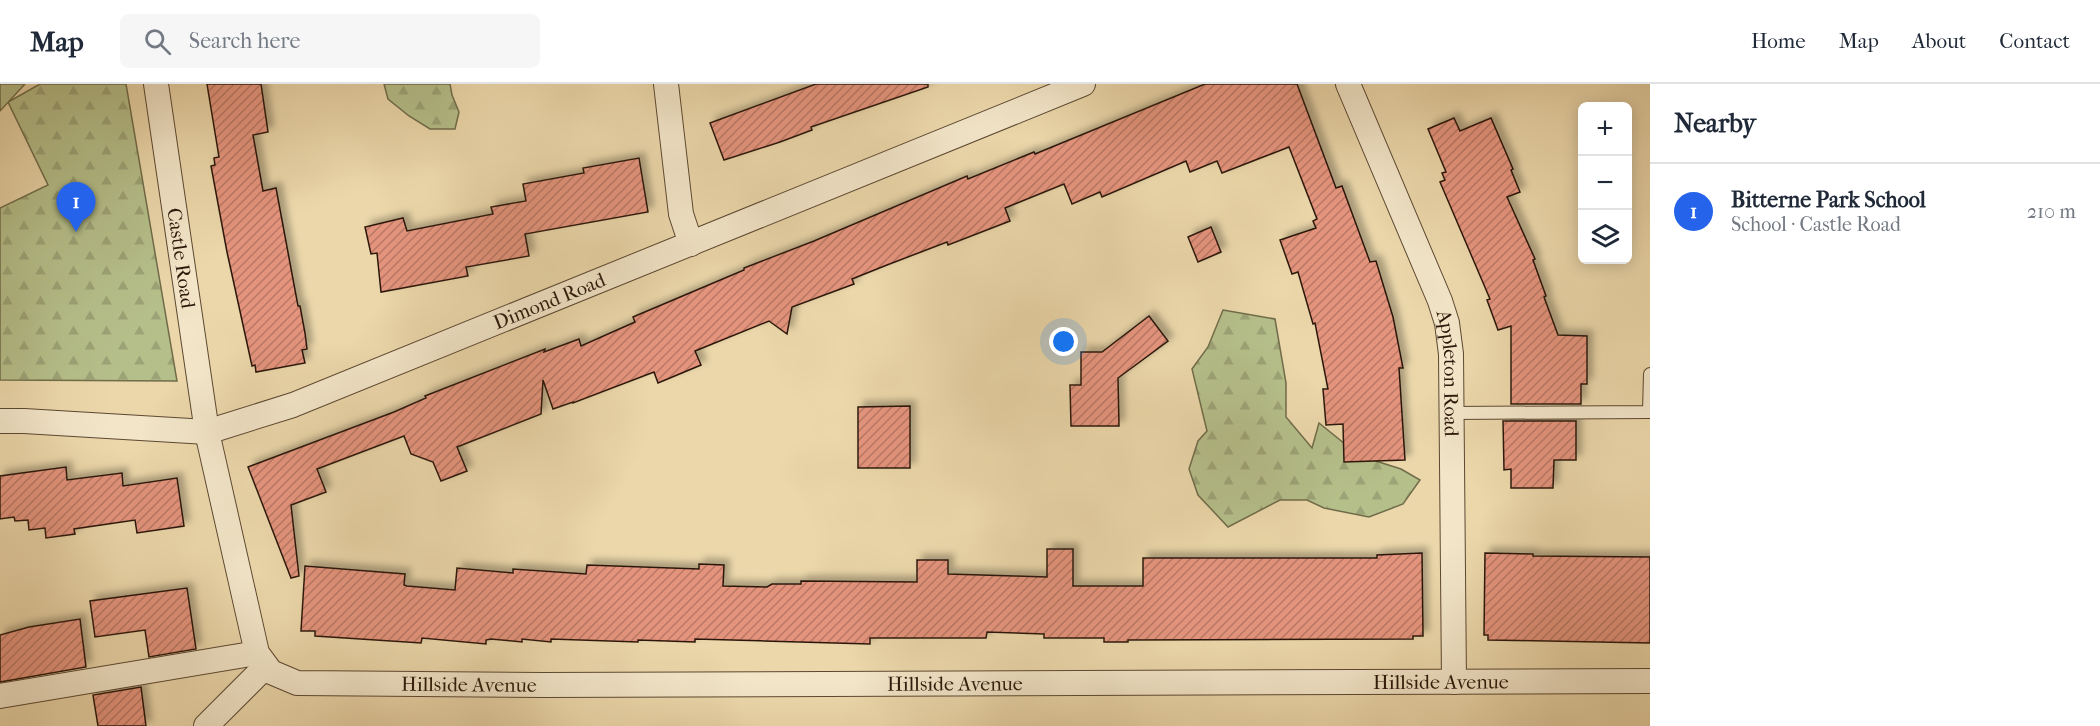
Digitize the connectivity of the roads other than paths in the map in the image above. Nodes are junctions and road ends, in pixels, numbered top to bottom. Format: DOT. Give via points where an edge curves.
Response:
graph roads {
  1 [pos="156,84"];
  2 [pos="666,84"];
  3 [pos="1083,84"];
  4 [pos="1348,84"];
  5 [pos="691,244"];
  6 [pos="1650,374"];
  7 [pos="1451,413"];
  8 [pos="1649,415"];
  9 [pos="0,421"];
  10 [pos="207,432"];
  11 [pos="262,659"];
  12 [pos="1650,681"];
  13 [pos="1454,682"];
  14 [pos="0,696"];
  15 [pos="206,726"];
  1 -- 10 [label="street, Castle Road"];
  2 -- 5 [label="street" via="681,214"];
  3 -- 5 [label="street, Dimond Road"];
  4 -- 7 [label="street, Appleton Road" via="1447,323"];
  5 -- 10 [label="street, Dimond Road" via="293,405"];
  6 -- 8 [label="lane"];
  7 -- 8 [label="lane"];
  7 -- 13 [label="street, Appleton Road"];
  9 -- 10 [label="street, Dimond Road"];
  10 -- 11 [label="street"];
  11 -- 13 [label="street, Hillside Avenue" via="271,672 297,682"];
  11 -- 14 [label="street"];
  11 -- 15 [label="street"];
  12 -- 13 [label="street, Hillside Avenue"];
}
